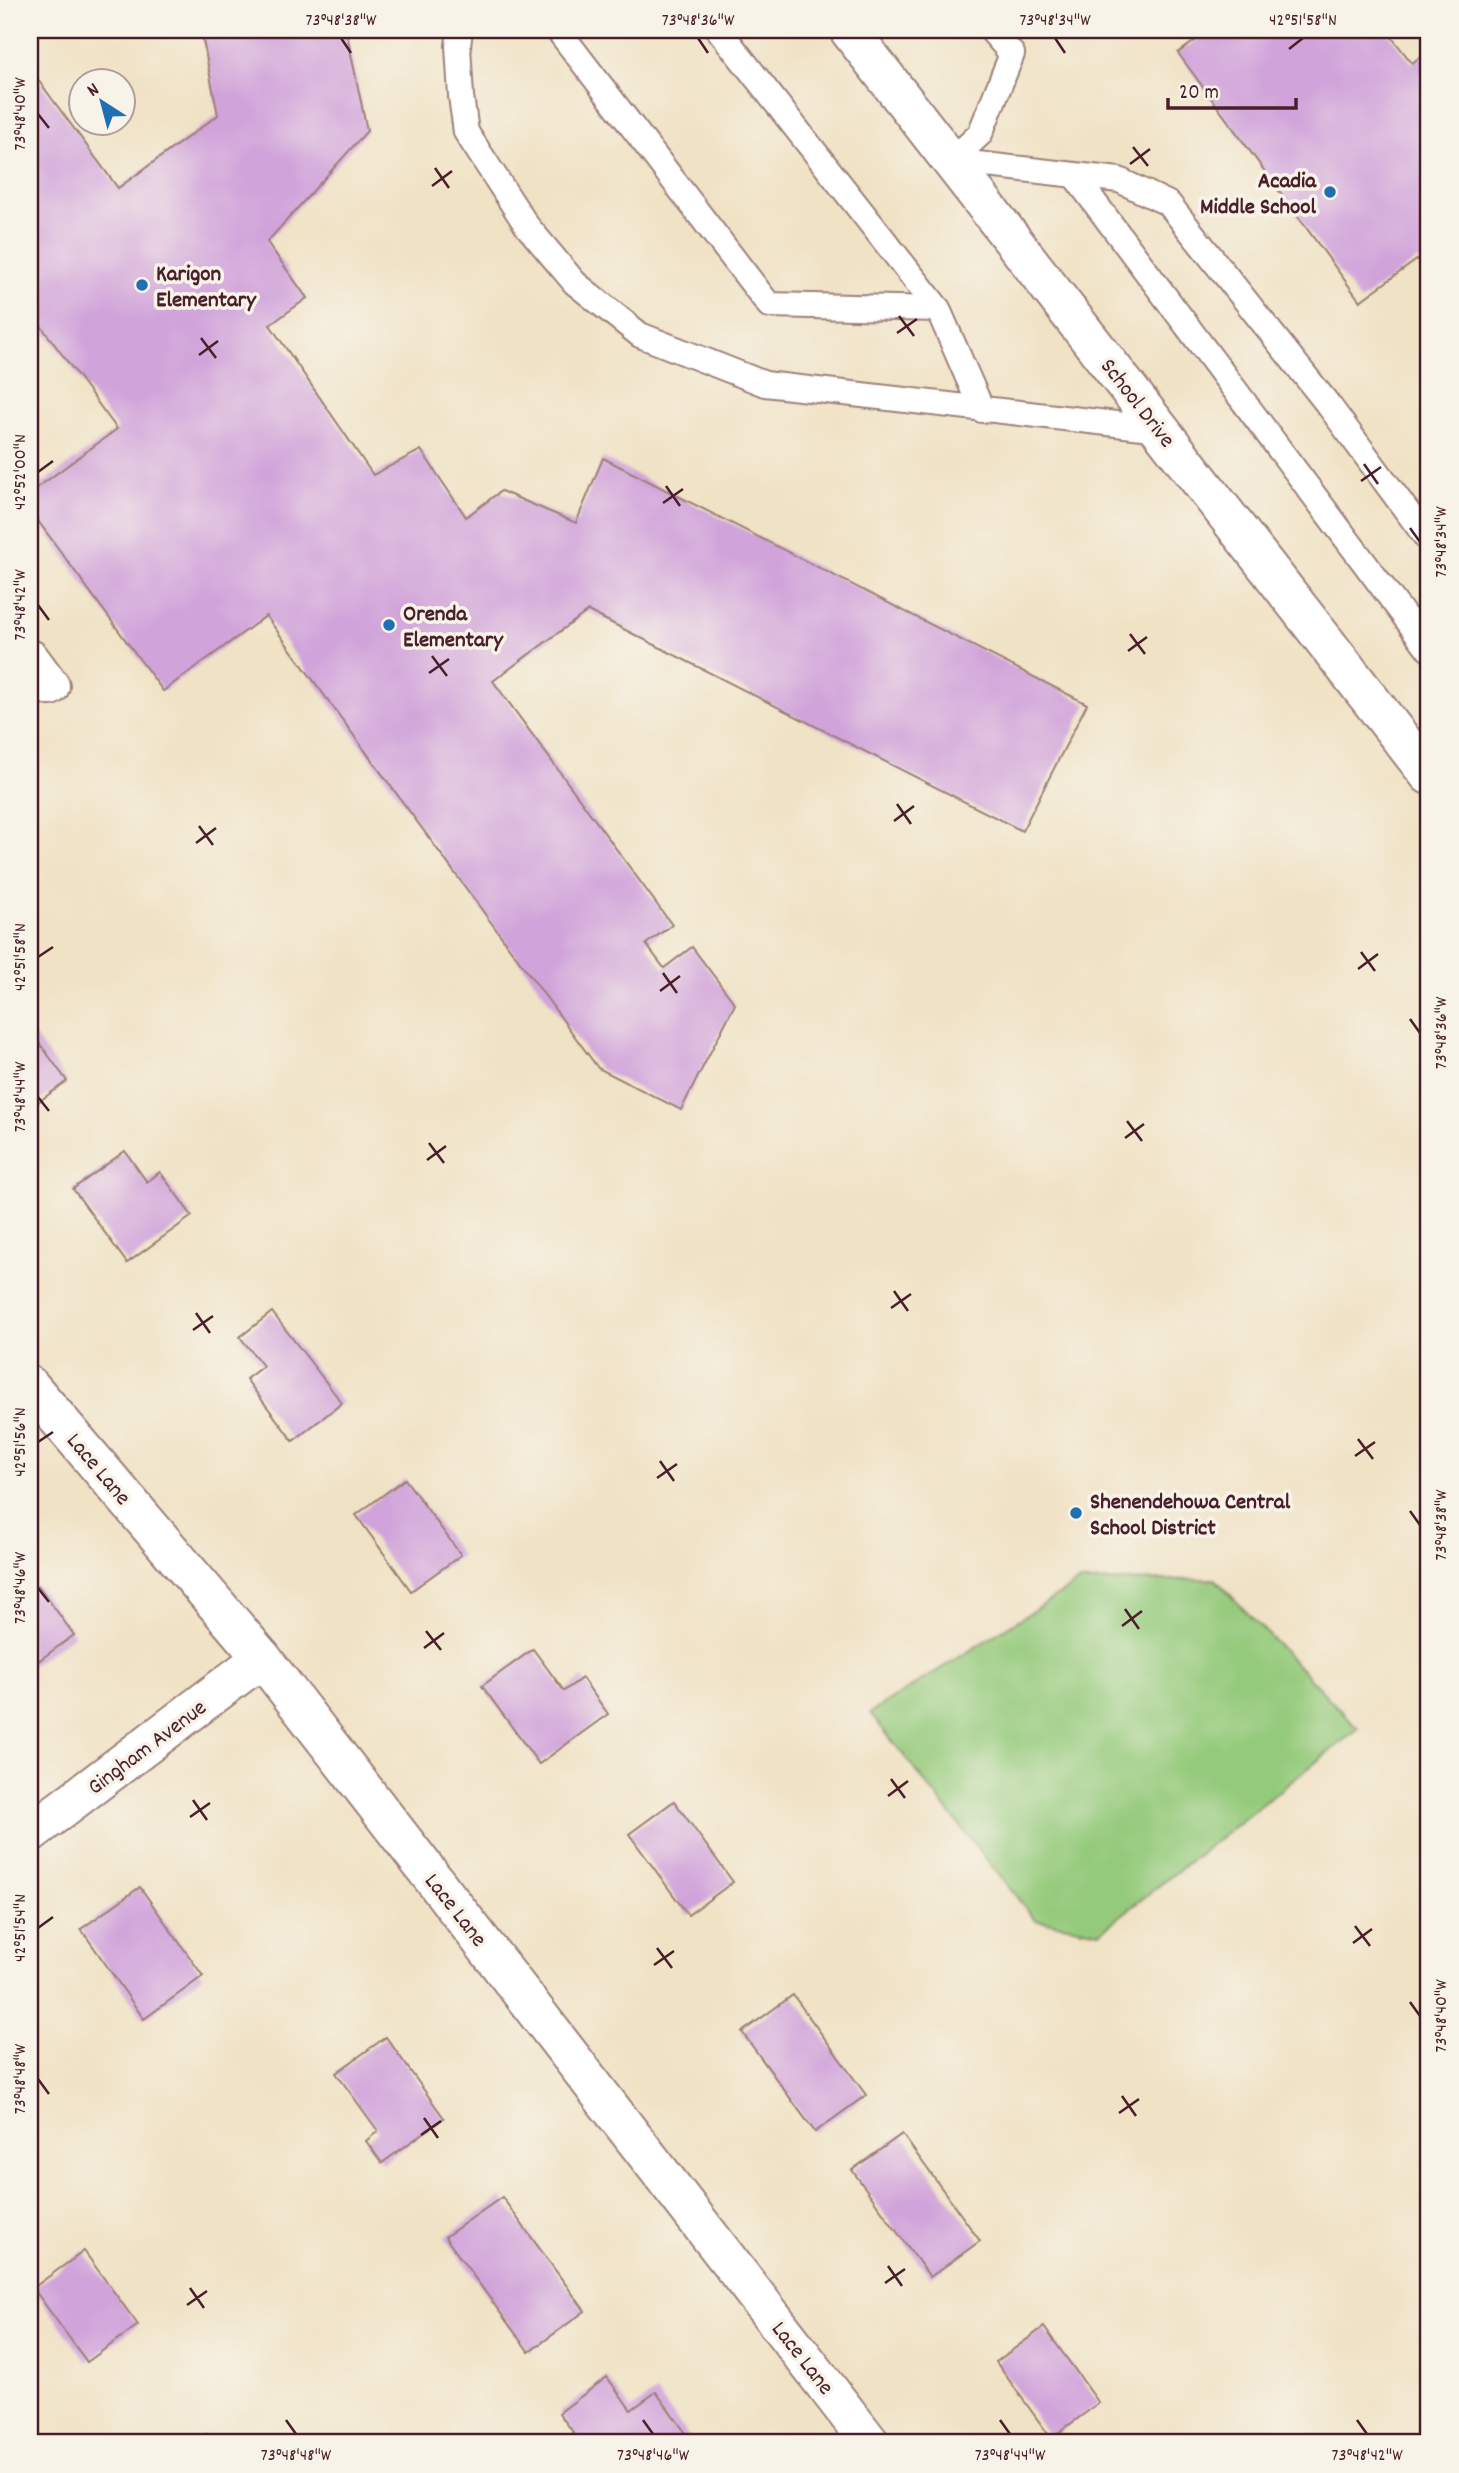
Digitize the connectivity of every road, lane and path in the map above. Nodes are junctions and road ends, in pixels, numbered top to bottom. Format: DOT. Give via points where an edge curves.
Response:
graph roads {
  1 [pos="460,30"];
  2 [pos="558,30"];
  3 [pos="719,30"];
  4 [pos="849,30"];
  5 [pos="990,30"];
  6 [pos="951,161"];
  7 [pos="1074,175"];
  8 [pos="938,309"];
  9 [pos="982,410"];
  10 [pos="1160,429"];
  11 [pos="1429,541"];
  12 [pos="1429,649"];
  13 [pos="1429,775"];
  14 [pos="30,1386"];
  15 [pos="262,1658"];
  16 [pos="30,1833"];
  17 [pos="870,2443"];
  1 -- 9 [label="lane" via="466,132 527,226 575,284 640,335 765,384"];
  2 -- 8 [label="lane" via="769,305"];
  3 -- 8 [label="lane"];
  4 -- 6 [label="street, School Drive"];
  5 -- 6 [label="lane" via="1012,54 980,134"];
  6 -- 7 [label="lane"];
  6 -- 10 [label="street, School Drive"];
  7 -- 11 [label="lane" via="1119,180 1169,204"];
  7 -- 12 [label="lane"];
  8 -- 9 [label="lane"];
  9 -- 10 [label="lane"];
  10 -- 13 [label="street, School Drive"];
  14 -- 15 [label="street, Lace Lane"];
  15 -- 16 [label="street, Gingham Avenue"];
  15 -- 17 [label="street, Lace Lane"];
}
